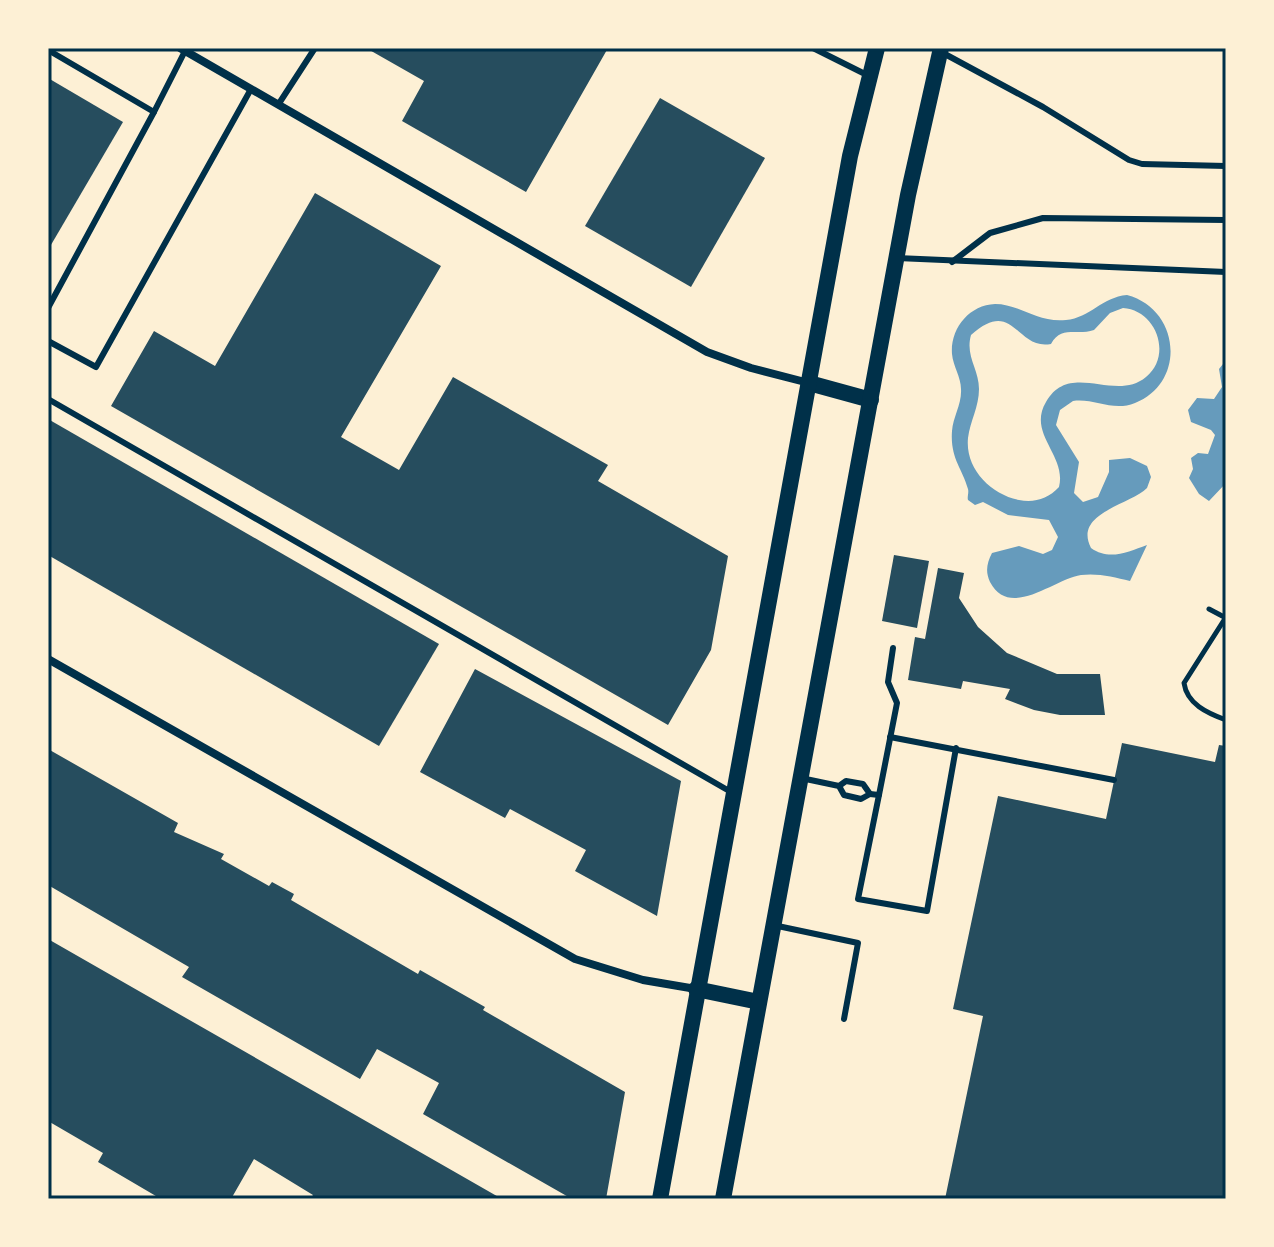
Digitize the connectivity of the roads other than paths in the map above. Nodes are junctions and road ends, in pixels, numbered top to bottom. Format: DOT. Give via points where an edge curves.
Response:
graph roads {
  1 [pos="315,48"];
  2 [pos="813,48"];
  3 [pos="877,48"];
  4 [pos="182,49"];
  5 [pos="938,49"];
  6 [pos="48,50"];
  7 [pos="869,76"];
  8 [pos="251,89"];
  9 [pos="278,105"];
  10 [pos="154,112"];
  11 [pos="1226,166"];
  12 [pos="1226,220"];
  13 [pos="897,258"];
  14 [pos="952,262"];
  15 [pos="1226,272"];
  16 [pos="48,308"];
  17 [pos="48,341"];
  18 [pos="809,383"];
  19 [pos="48,399"];
  20 [pos="871,400"];
  21 [pos="893,648"];
  22 [pos="48,659"];
  23 [pos="890,737"];
  24 [pos="956,748"];
  25 [pos="801,778"];
  26 [pos="1114,780"];
  27 [pos="839,786"];
  28 [pos="732,793"];
  29 [pos="870,794"];
  30 [pos="879,795"];
  31 [pos="773,925"];
  32 [pos="696,989"];
  33 [pos="759,1002"];
  34 [pos="844,1019"];
  35 [pos="660,1199"];
  36 [pos="723,1199"];
  1 -- 9 [label="lane"];
  2 -- 7 [label="lane"];
  3 -- 7 [label="main road"];
  4 -- 8 [label="street"];
  4 -- 10 [label="lane"];
  5 -- 11 [label="lane" via="1129,160"];
  5 -- 13 [label="main road"];
  6 -- 10 [label="lane"];
  7 -- 18 [label="main road"];
  8 -- 9 [label="street"];
  8 -- 17 [label="lane" via="96,367"];
  9 -- 18 [label="street" via="707,352"];
  10 -- 16 [label="lane"];
  12 -- 14 [label="lane" via="1043,218 990,233"];
  13 -- 14 [label="lane"];
  13 -- 20 [label="main road"];
  14 -- 15 [label="lane"];
  18 -- 20 [label="main road"];
  18 -- 28 [label="main road"];
  19 -- 28 [label="lane"];
  20 -- 25 [label="main road"];
  21 -- 23 [label="lane" via="888,682 897,703"];
  22 -- 32 [label="street" via="575,959 643,980"];
  23 -- 24 [label="lane"];
  23 -- 30 [label="lane"];
  24 -- 26 [label="lane"];
  24 -- 30 [label="lane" via="927,911 858,899"];
  25 -- 27 [label="lane"];
  25 -- 31 [label="main road"];
  27 -- 29 [label="lane" via="844,795 861,799"];
  27 -- 29 [label="lane" via="846,781 863,784"];
  28 -- 32 [label="main road"];
  29 -- 30 [label="lane"];
  31 -- 33 [label="main road"];
  31 -- 34 [label="lane" via="858,943"];
  32 -- 33 [label="main road"];
  32 -- 35 [label="main road"];
  33 -- 36 [label="main road"];
}
